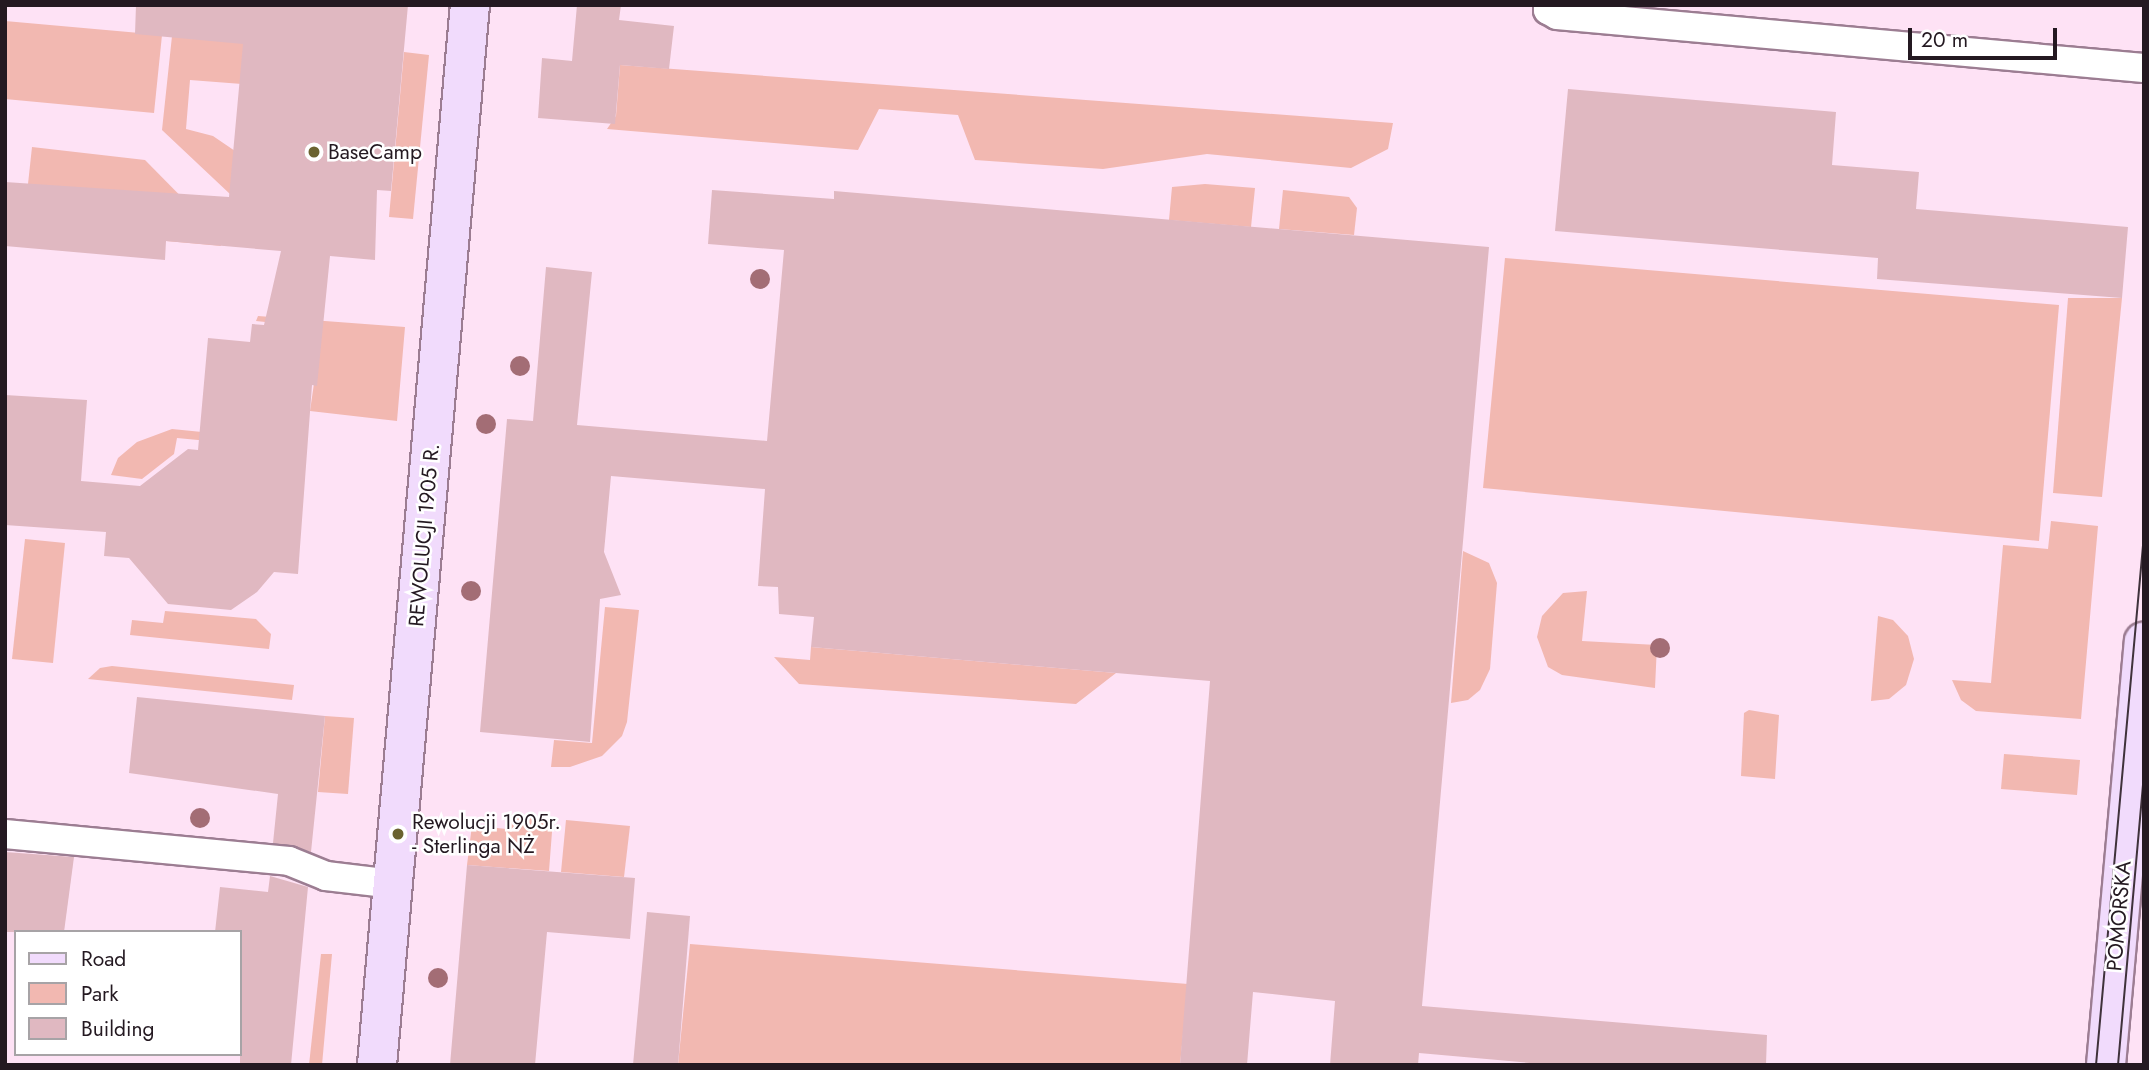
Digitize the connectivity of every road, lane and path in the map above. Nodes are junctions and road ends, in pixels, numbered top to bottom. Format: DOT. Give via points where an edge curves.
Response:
graph roads {
  1 [pos="470,5"];
  2 [pos="1548,5"];
  3 [pos="2144,68"];
  4 [pos="2144,642"];
  5 [pos="5,834"];
  6 [pos="393,884"];
  7 [pos="377,1065"];
  8 [pos="2106,1065"];
  1 -- 6 [label="street, REWOLUCJI 1905 R."];
  2 -- 3 [label="lane" via="1557,15"];
  4 -- 8 [label="street, POMORSKA"];
  5 -- 6 [label="lane" via="289,861 326,876"];
  6 -- 7 [label="street, REWOLUCJI 1905 R."];
}
